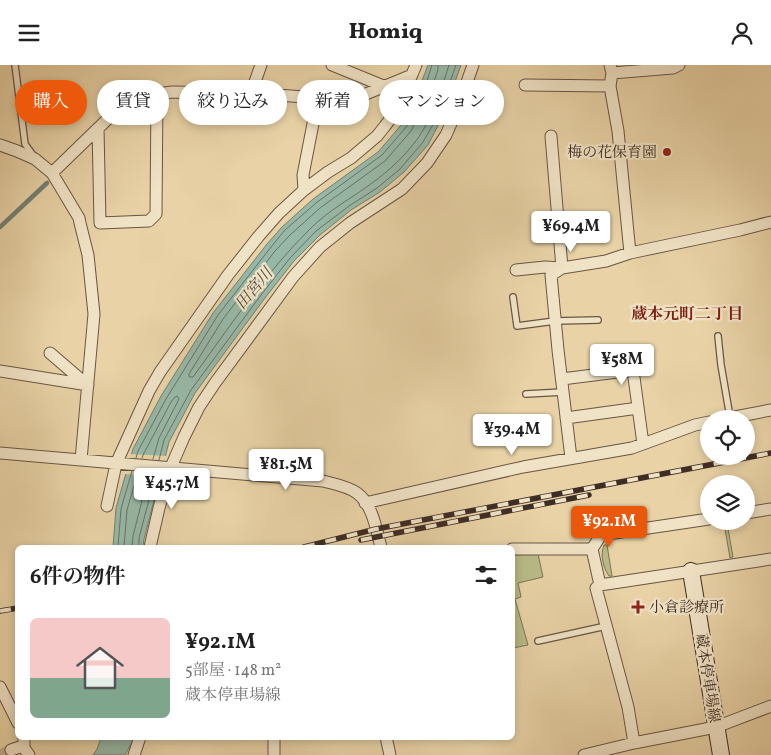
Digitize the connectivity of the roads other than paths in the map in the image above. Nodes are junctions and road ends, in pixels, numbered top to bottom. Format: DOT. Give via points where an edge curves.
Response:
graph roads {
  1 [pos="15,65"];
  2 [pos="261,65"];
  3 [pos="332,65"];
  4 [pos="473,65"];
  5 [pos="679,65"];
  6 [pos="611,69"];
  7 [pos="414,70"];
  8 [pos="256,80"];
  9 [pos="399,80"];
  10 [pos="379,84"];
  11 [pos="526,85"];
  12 [pos="610,86"];
  13 [pos="101,125"];
  14 [pos="157,125"];
  15 [pos="313,125"];
  16 [pos="98,128"];
  17 [pos="551,136"];
  18 [pos="0,146"];
  19 [pos="36,159"];
  20 [pos="52,173"];
  21 [pos="304,190"];
  22 [pos="80,223"];
  23 [pos="100,223"];
  24 [pos="771,223"];
  25 [pos="630,253"];
  26 [pos="562,267"];
  27 [pos="516,270"];
  28 [pos="513,297"];
  29 [pos="598,320"];
  30 [pos="555,321"];
  31 [pos="718,336"];
  32 [pos="50,353"];
  33 [pos="0,371"];
  34 [pos="562,379"];
  35 [pos="88,385"];
  36 [pos="563,392"];
  37 [pos="526,394"];
  38 [pos="638,409"];
  39 [pos="726,410"];
  40 [pos="771,411"];
  41 [pos="755,414"];
  42 [pos="566,418"];
  43 [pos="700,424"];
  44 [pos="643,444"];
  45 [pos="0,453"];
  46 [pos="571,458"];
  47 [pos="80,460"];
  48 [pos="119,464"];
  49 [pos="169,467"];
  50 [pos="365,503"];
  51 [pos="107,506"];
  52 [pos="771,509"];
  53 [pos="755,512"];
  54 [pos="700,520"];
  55 [pos="150,545"];
  56 [pos="380,545"];
  57 [pos="515,549"];
  58 [pos="592,549"];
  59 [pos="771,559"];
  60 [pos="691,571"];
  61 [pos="600,585"];
  62 [pos="606,626"];
  63 [pos="538,641"];
  64 [pos="0,687"];
  65 [pos="771,706"];
  66 [pos="15,717"];
  67 [pos="716,727"];
  68 [pos="139,740"];
  69 [pos="274,740"];
  70 [pos="387,740"];
  71 [pos="26,747"];
  72 [pos="634,747"];
  73 [pos="11,749"];
  74 [pos="134,755"];
  75 [pos="274,755"];
  76 [pos="390,755"];
  77 [pos="585,755"];
  78 [pos="720,755"];
  1 -- 19 [label="lane" via="25,144"];
  2 -- 8 [label="street"];
  3 -- 10 [label="street"];
  4 -- 49 [label="street" via="446,135 426,163 402,189 320,247 293,277 199,407"];
  5 -- 6 [label="street" via="673,69"];
  6 -- 12 [label="street"];
  7 -- 9 [label="street"];
  7 -- 21 [label="street" via="394,114 377,136 351,159"];
  11 -- 12 [label="street"];
  12 -- 25 [label="street" via="618,131"];
  13 -- 16 [label="street"];
  14 -- 23 [label="street" via="156,214 149,221"];
  15 -- 21 [label="street" via="303,175"];
  16 -- 20 [label="street"];
  16 -- 23 [label="street"];
  17 -- 26 [label="street"];
  18 -- 19 [label="street"];
  19 -- 20 [label="street"];
  20 -- 22 [label="street"];
  21 -- 48 [label="street" via="258,237 160,372"];
  22 -- 23 [label="street"];
  22 -- 35 [label="street" via="88,255 94,314"];
  24 -- 25 [label="street"];
  25 -- 26 [label="street" via="606,261"];
  26 -- 27 [label="street"];
  26 -- 30 [label="street" via="551,275"];
  28 -- 30 [label="lane" via="517,326"];
  29 -- 30 [label="lane"];
  30 -- 34 [label="street"];
  31 -- 39 [label="lane"];
  32 -- 35 [label="street"];
  33 -- 35 [label="street"];
  34 -- 36 [label="street"];
  34 -- 38 [label="street" via="633,370"];
  35 -- 47 [label="street"];
  36 -- 37 [label="lane"];
  36 -- 42 [label="street"];
  38 -- 42 [label="street"];
  38 -- 44 [label="street"];
  40 -- 41 [label="street"];
  42 -- 46 [label="street"];
  43 -- 44 [label="street"];
  44 -- 46 [label="street"];
  45 -- 47 [label="street"];
  46 -- 50 [label="street"];
  47 -- 48 [label="street"];
  48 -- 49 [label="street"];
  48 -- 51 [label="street"];
  49 -- 50 [label="street" via="323,481 358,494"];
  49 -- 55 [label="street"];
  50 -- 56 [label="street" via="372,513"];
  52 -- 53 [label="street"];
  54 -- 58 [label="street" via="601,535"];
  57 -- 58 [label="street"];
  58 -- 61 [label="street"];
  59 -- 60 [label="street"];
  60 -- 61 [label="street"];
  60 -- 67 [label="main road, 蔵本停車場線"];
  61 -- 62 [label="street" via="596,588"];
  62 -- 63 [label="lane"];
  62 -- 72 [label="street" via="628,707"];
  64 -- 66 [label="street"];
  65 -- 67 [label="street"];
  67 -- 72 [label="street"];
  67 -- 78 [label="main road, 蔵本停車場線"];
  68 -- 74 [label="street"];
  69 -- 75 [label="street"];
  70 -- 76 [label="street"];
  71 -- 73 [label="street"];
  72 -- 77 [label="street"];
}
